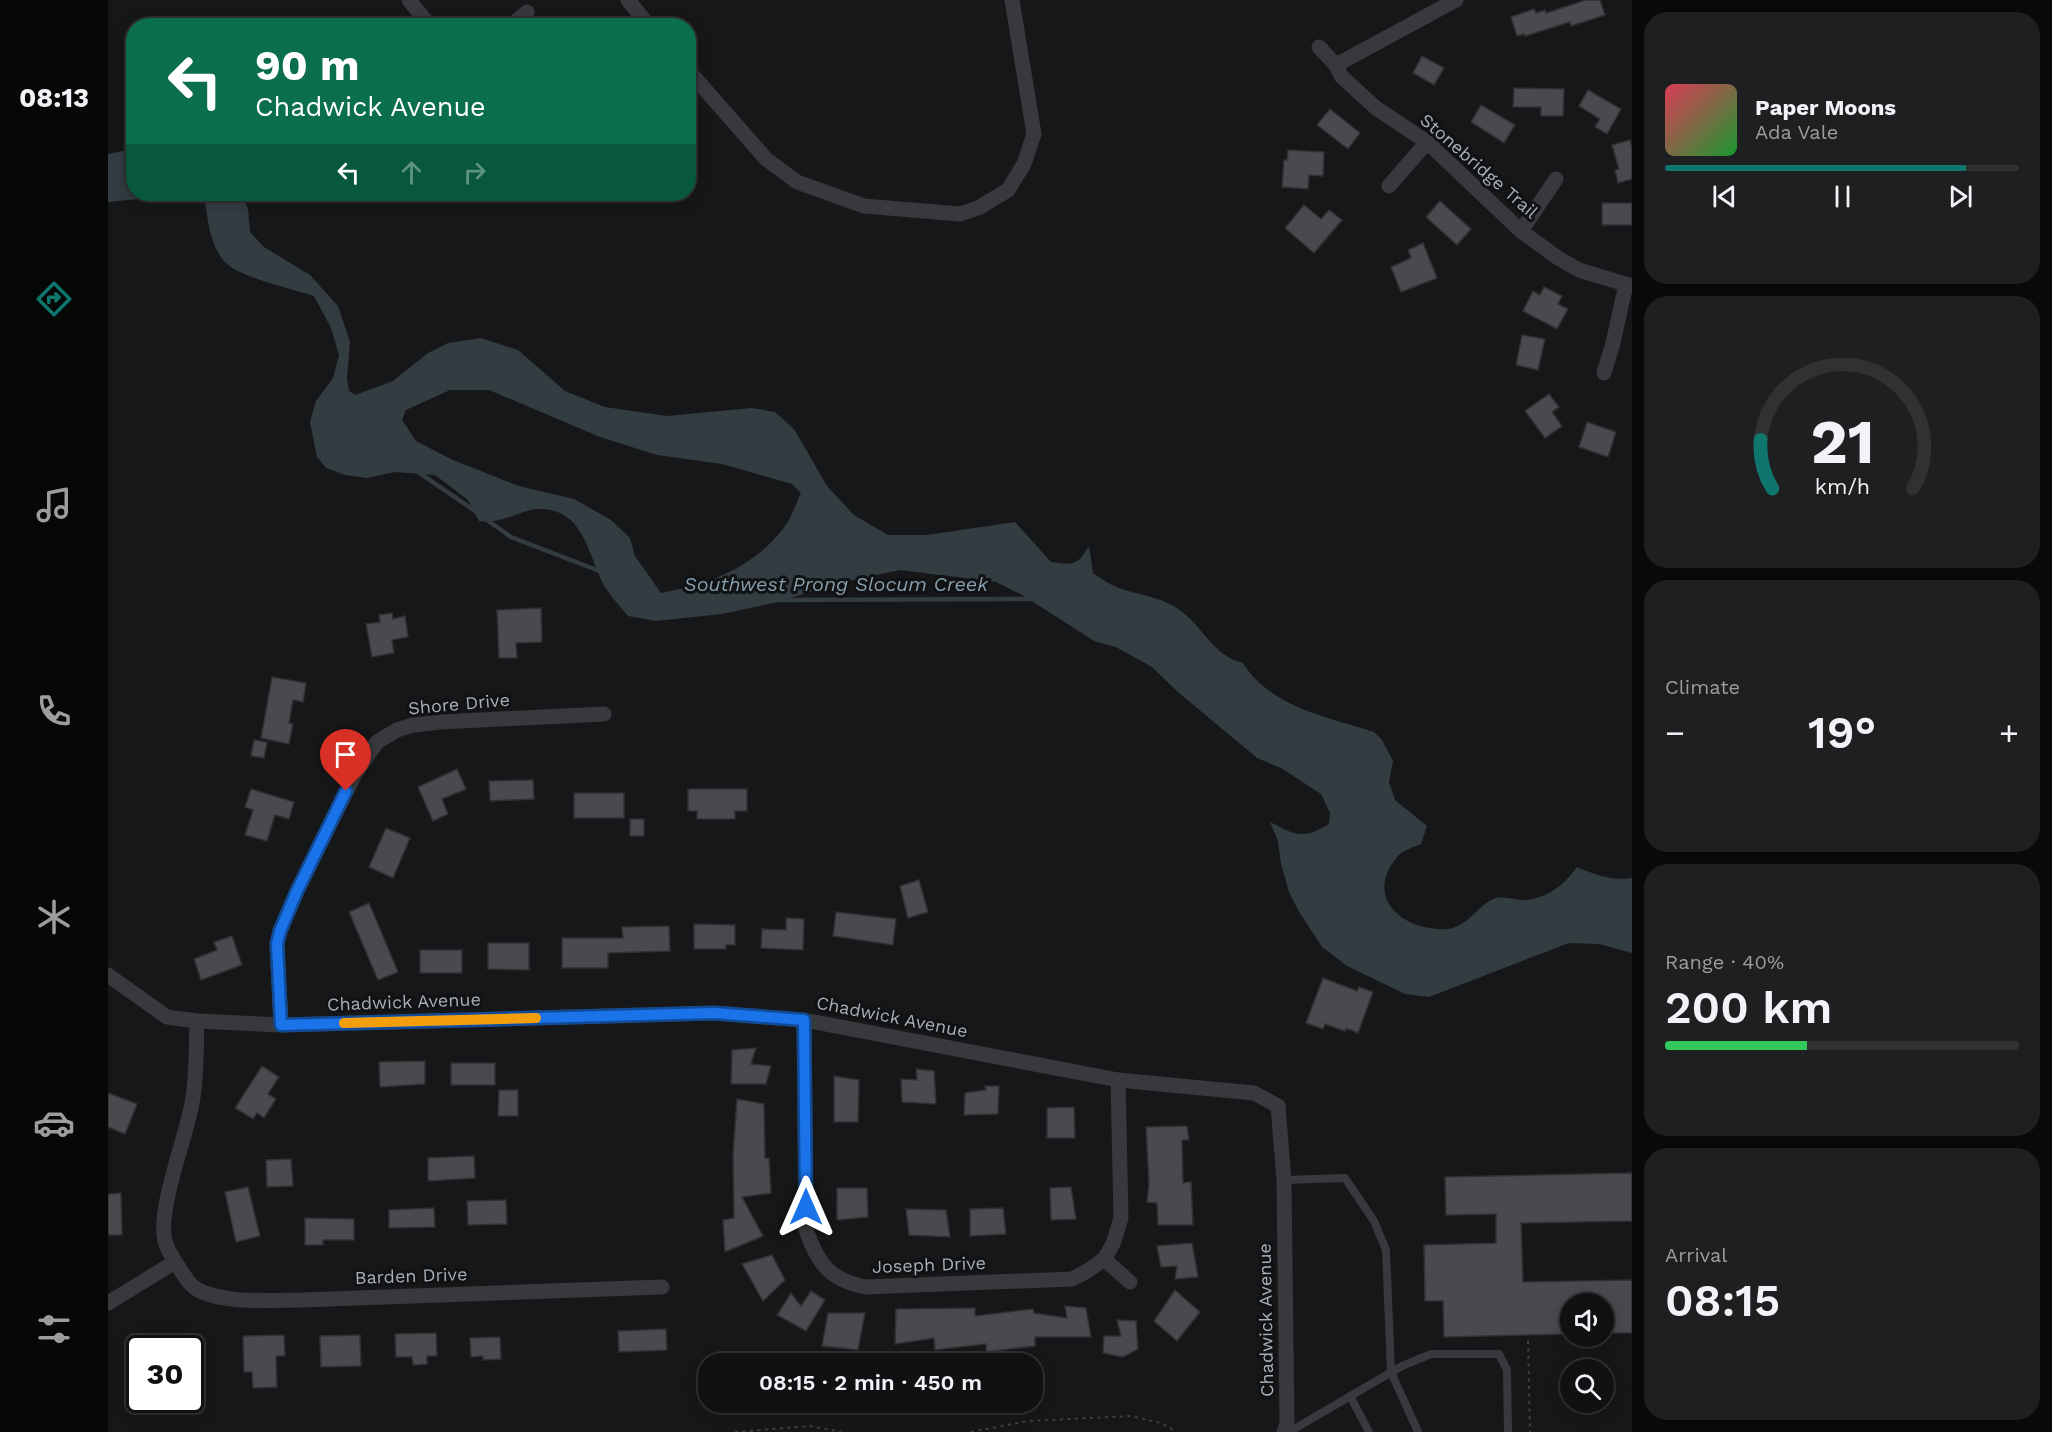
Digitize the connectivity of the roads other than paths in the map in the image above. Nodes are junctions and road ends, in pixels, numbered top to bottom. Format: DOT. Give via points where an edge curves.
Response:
graph roads {
  1 [pos="409,0"];
  2 [pos="628,0"];
  3 [pos="1012,0"];
  4 [pos="1456,0"];
  5 [pos="527,12"];
  6 [pos="424,18"];
  7 [pos="520,18"];
  8 [pos="643,18"];
  9 [pos="1319,47"];
  10 [pos="1336,65"];
  11 [pos="696,79"];
  12 [pos="1427,142"];
  13 [pos="1556,180"];
  14 [pos="1389,186"];
  15 [pos="1521,231"];
  16 [pos="1629,285"];
  17 [pos="1604,373"];
  18 [pos="604,714"];
  19 [pos="108,975"];
  20 [pos="804,1020"];
  21 [pos="197,1021"];
  22 [pos="281,1025"];
  23 [pos="1118,1080"];
  24 [pos="1284,1180"];
  25 [pos="1104,1259"];
  26 [pos="175,1262"];
  27 [pos="1130,1282"];
  28 [pos="662,1287"];
  29 [pos="108,1303"];
  30 [pos="1391,1372"];
  31 [pos="1350,1396"];
  32 [pos="1284,1432"];
  33 [pos="1289,1432"];
  34 [pos="1369,1432"];
  35 [pos="1418,1432"];
  36 [pos="1508,1432"];
  1 -- 6 [label="street"];
  2 -- 8 [label="street"];
  3 -- 11 [label="street" via="1034,134 1024,164 1008,190 960,214 864,206 797,182 766,159"];
  4 -- 10 [label="street"];
  5 -- 7 [label="street"];
  9 -- 10 [label="street, Stonebridge Trail"];
  10 -- 12 [label="street, Stonebridge Trail" via="1341,76 1376,108"];
  12 -- 14 [label="street"];
  12 -- 15 [label="street, Stonebridge Trail"];
  13 -- 15 [label="street"];
  15 -- 16 [label="street, Stonebridge Trail" via="1580,270"];
  16 -- 17 [label="street"];
  18 -- 22 [label="street, Shore Drive" via="413,725 377,742 355,774 280,931 277,944"];
  19 -- 21 [label="street, Chadwick Avenue" via="167,1017"];
  20 -- 22 [label="street, Chadwick Avenue" via="714,1013"];
  20 -- 23 [label="street, Chadwick Avenue"];
  20 -- 25 [label="street, Joseph Drive" via="806,1230 825,1267 844,1283 866,1287 1072,1279"];
  21 -- 22 [label="street, Chadwick Avenue"];
  21 -- 26 [label="street, Barden Drive" via="192,1102 167,1198 164,1225 165,1241"];
  23 -- 24 [label="street, Chadwick Avenue" via="1254,1093 1278,1106"];
  23 -- 25 [label="street" via="1121,1218"];
  24 -- 30 [label="lane" via="1345,1178 1374,1221 1386,1250"];
  24 -- 32 [label="street, Chadwick Avenue"];
  25 -- 27 [label="street"];
  26 -- 28 [label="street, Barden Drive" via="189,1284 197,1289 252,1300"];
  26 -- 29 [label="street"];
  30 -- 31 [label="lane"];
  30 -- 35 [label="lane"];
  30 -- 36 [label="lane" via="1431,1354 1499,1354 1507,1371"];
  31 -- 33 [label="lane"];
  31 -- 34 [label="lane"];
}
